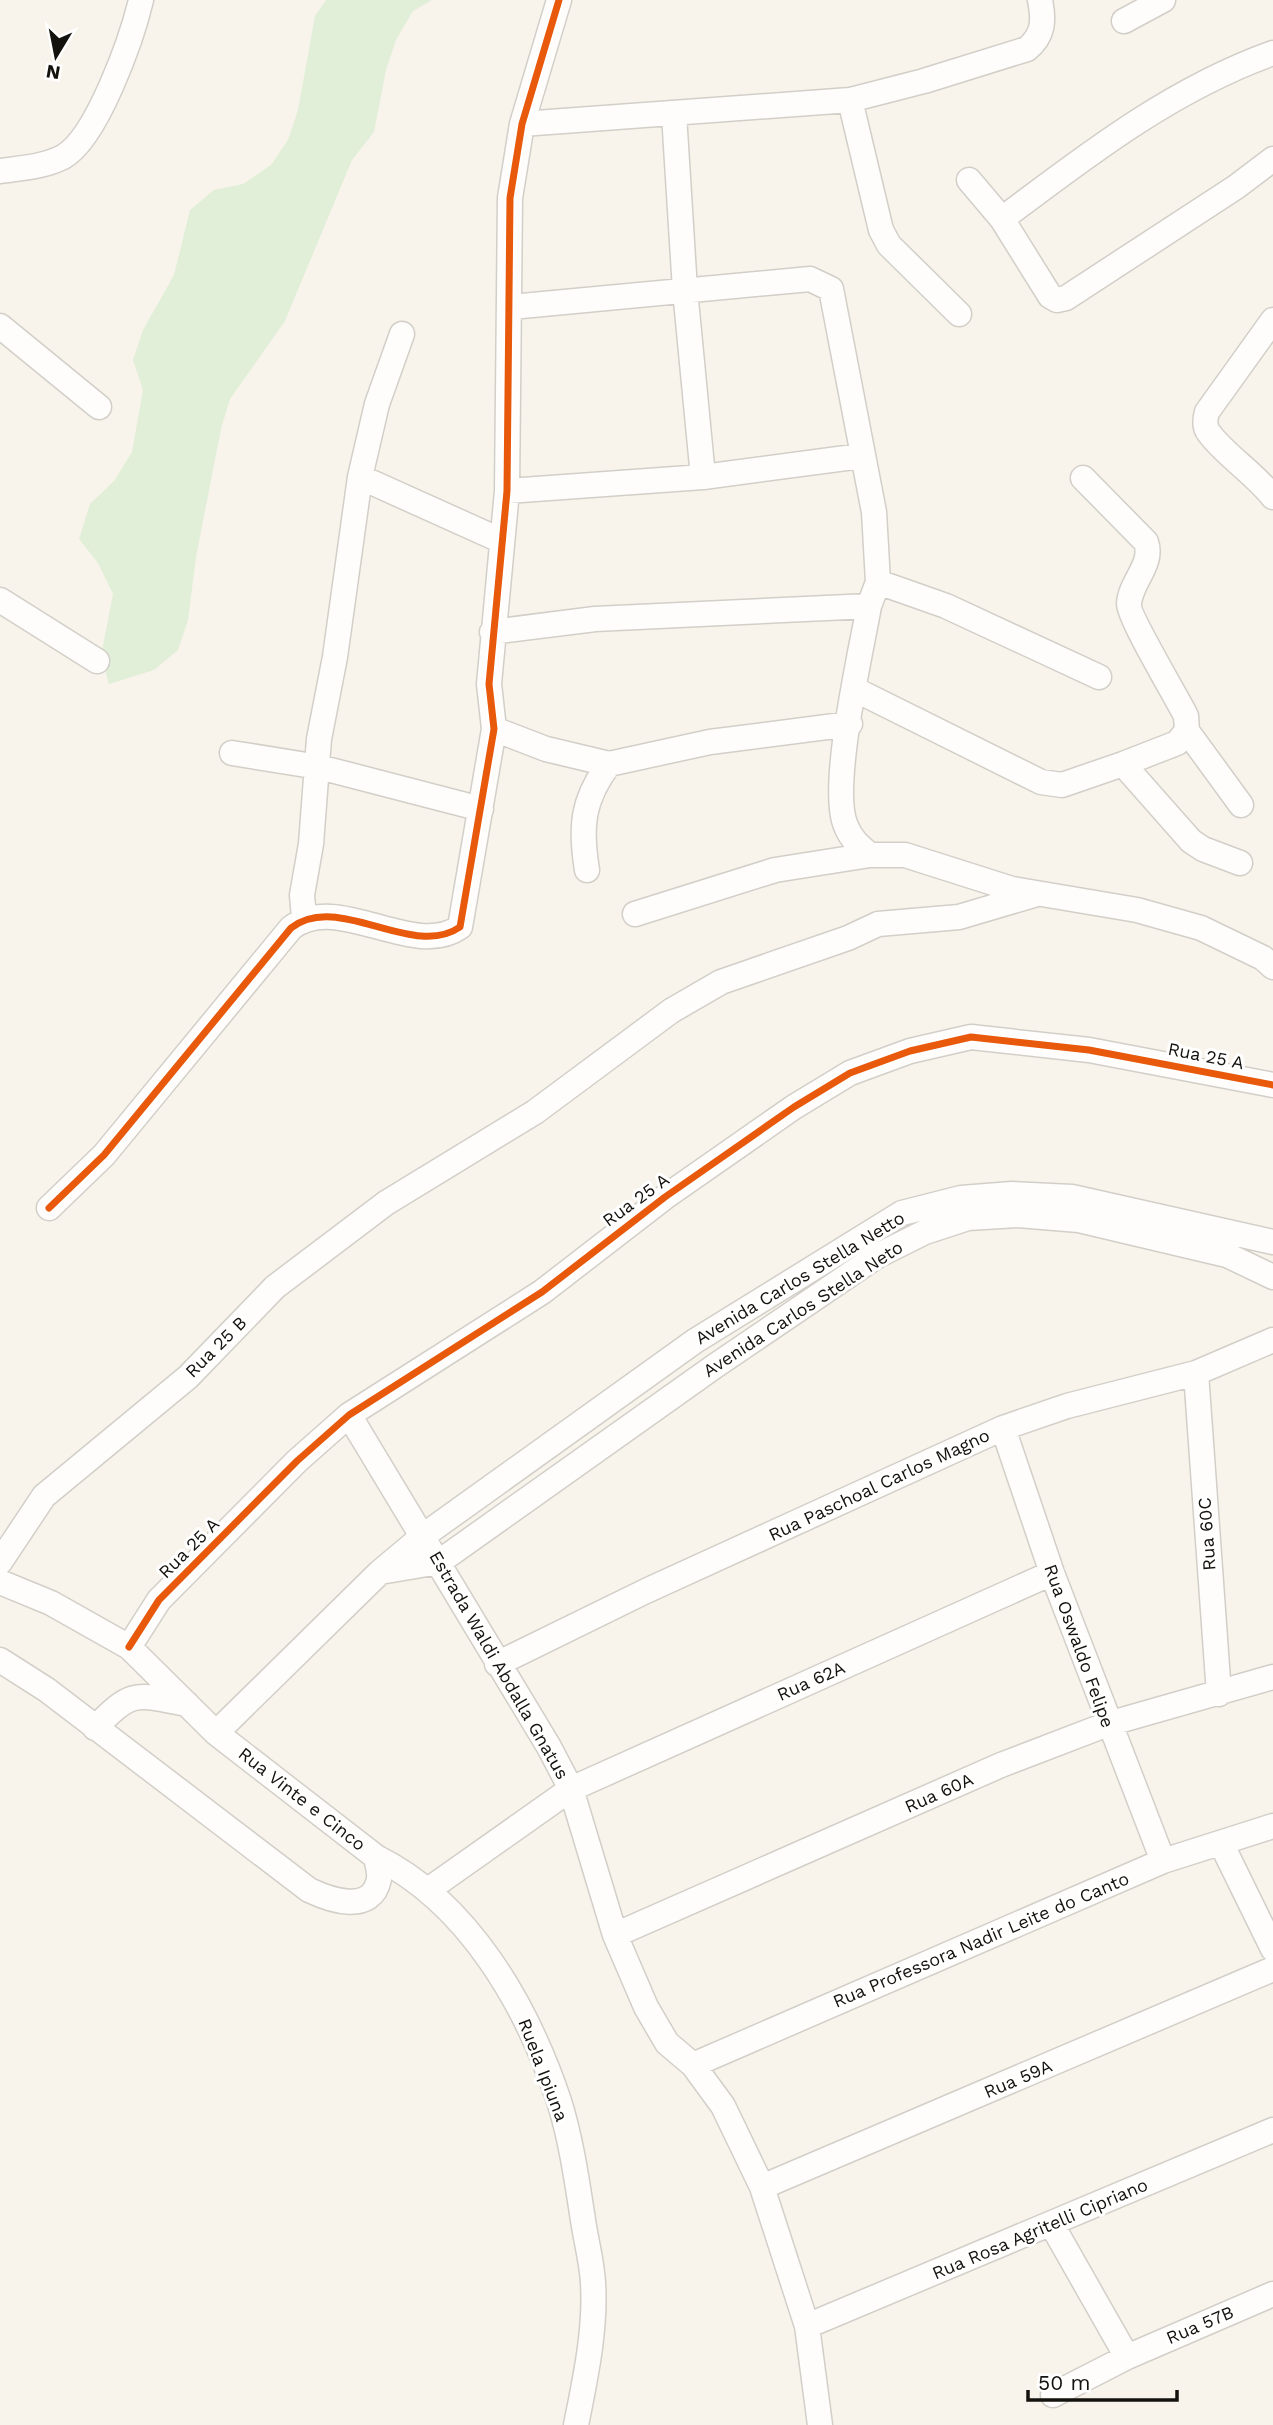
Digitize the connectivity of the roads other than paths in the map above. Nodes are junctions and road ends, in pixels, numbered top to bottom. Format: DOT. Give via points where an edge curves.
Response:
graph roads {
  1 [pos="141,0"];
  2 [pos="558,0"];
  3 [pos="1040,0"];
  4 [pos="1163,0"];
  5 [pos="1124,21"];
  6 [pos="1273,53"];
  7 [pos="850,100"];
  8 [pos="674,114"];
  9 [pos="522,124"];
  10 [pos="1273,159"];
  11 [pos="0,171"];
  12 [pos="970,180"];
  13 [pos="1002,219"];
  14 [pos="685,290"];
  15 [pos="510,307"];
  16 [pos="959,314"];
  17 [pos="1273,320"];
  18 [pos="0,326"];
  19 [pos="402,334"];
  20 [pos="99,407"];
  21 [pos="861,456"];
  22 [pos="360,477"];
  23 [pos="702,477"];
  24 [pos="1083,478"];
  25 [pos="507,491"];
  26 [pos="1273,497"];
  27 [pos="502,541"];
  28 [pos="878,582"];
  29 [pos="0,600"];
  30 [pos="869,606"];
  31 [pos="492,632"];
  32 [pos="97,661"];
  33 [pos="1099,677"];
  34 [pos="854,689"];
  35 [pos="850,724"];
  36 [pos="494,729"];
  37 [pos="1187,731"];
  38 [pos="232,753"];
  39 [pos="609,764"];
  40 [pos="1123,764"];
  41 [pos="319,767"];
  42 [pos="1241,805"];
  43 [pos="481,809"];
  44 [pos="870,855"];
  45 [pos="1240,863"];
  46 [pos="587,870"];
  47 [pos="1037,894"];
  48 [pos="635,914"];
  49 [pos="304,918"];
  50 [pos="1273,967"];
  51 [pos="1273,1084"];
  52 [pos="49,1208"];
  53 [pos="1273,1242"];
  54 [pos="1273,1277"];
  55 [pos="1273,1340"];
  56 [pos="1196,1373"];
  57 [pos="349,1415"];
  58 [pos="1003,1428"];
  59 [pos="423,1536"];
  60 [pos="0,1562"];
  61 [pos="439,1562"];
  62 [pos="380,1572"];
  63 [pos="1052,1573"];
  64 [pos="0,1582"];
  65 [pos="129,1647"];
  66 [pos="0,1660"];
  67 [pos="497,1664"];
  68 [pos="1273,1677"];
  69 [pos="1219,1694"];
  70 [pos="187,1704"];
  71 [pos="1108,1724"];
  72 [pos="95,1728"];
  73 [pos="216,1732"];
  74 [pos="571,1789"];
  75 [pos="1273,1826"];
  76 [pos="1221,1843"];
  77 [pos="376,1857"];
  78 [pos="1163,1861"];
  79 [pos="428,1890"];
  80 [pos="615,1935"];
  81 [pos="1273,1949"];
  82 [pos="1273,1969"];
  83 [pos="693,2065"];
  84 [pos="1273,2130"];
  85 [pos="762,2187"];
  86 [pos="1052,2225"];
  87 [pos="1273,2294"];
  88 [pos="807,2326"];
  89 [pos="1127,2357"];
  90 [pos="1053,2395"];
  91 [pos="576,2425"];
  92 [pos="820,2425"];
  1 -- 11 [label="street" via="121,64 81,141 65,156 40,166"];
  2 -- 9 [label="street"];
  3 -- 7 [label="street" via="1044,21 1027,49"];
  4 -- 5 [label="street"];
  6 -- 13 [label="street" via="1208,80 1097,147"];
  7 -- 8 [label="street"];
  7 -- 16 [label="street" via="881,230 889,245"];
  8 -- 9 [label="street"];
  8 -- 14 [label="street"];
  9 -- 15 [label="street" via="510,198"];
  10 -- 13 [label="street" via="1066,299 1050,296"];
  12 -- 13 [label="street"];
  14 -- 15 [label="street"];
  14 -- 21 [label="street" via="810,279 831,289"];
  14 -- 23 [label="street"];
  15 -- 25 [label="street"];
  17 -- 26 [label="street" via="1205,419 1208,433"];
  18 -- 20 [label="street"];
  19 -- 22 [label="street" via="377,404"];
  21 -- 23 [label="street"];
  21 -- 28 [label="street" via="874,512"];
  22 -- 27 [label="street"];
  22 -- 41 [label="street" via="319,739"];
  23 -- 25 [label="street"];
  24 -- 37 [label="street" via="1146,542 1149,550 1130,597 1130,617 1186,716"];
  25 -- 27 [label="street"];
  27 -- 31 [label="street"];
  28 -- 30 [label="street"];
  28 -- 33 [label="street" via="946,606"];
  29 -- 32 [label="street"];
  30 -- 31 [label="street" via="595,619"];
  30 -- 34 [label="street"];
  31 -- 36 [label="street" via="489,684"];
  34 -- 35 [label="street"];
  34 -- 40 [label="street" via="1041,782 1062,785"];
  35 -- 39 [label="street" via="710,742"];
  35 -- 44 [label="street" via="840,785 844,824"];
  36 -- 39 [label="street" via="546,749"];
  36 -- 43 [label="street"];
  37 -- 40 [label="street" via="1177,743"];
  37 -- 42 [label="street"];
  38 -- 41 [label="street"];
  39 -- 46 [label="street" via="592,785 582,819"];
  40 -- 45 [label="street" via="1191,841"];
  41 -- 43 [label="street"];
  41 -- 49 [label="street" via="302,895"];
  43 -- 49 [label="street" via="465,912 460,928 448,936 430,937 334,918"];
  44 -- 47 [label="street" via="905,855"];
  44 -- 48 [label="street" via="775,870"];
  47 -- 50 [label="street" via="1137,910 1200,928"];
  47 -- 60 [label="street, Rua 25 B" via="959,917 878,924 721,982 671,1012 534,1112 386,1203 275,1287 188,1377 44,1496"];
  49 -- 52 [label="street" via="104,1155"];
  51 -- 57 [label="street, Rua 25 A" via="1021,1041 971,1037 910,1051 850,1073 794,1107 665,1197 542,1292"];
  53 -- 59 [label="street, Avenida Carlos Stella Netto" via="1072,1198 1012,1194 961,1198 902,1213 695,1341"];
  54 -- 61 [label="street, Avenida Carlos Stella Neto" via="1227,1255 1079,1220 1018,1215 968,1218 935,1228 877,1256"];
  55 -- 56 [label="street, Rua Paschoal Carlos Magno"];
  56 -- 58 [label="street, Rua Paschoal Carlos Magno" via="1067,1406"];
  56 -- 69 [label="street, Rua 60C"];
  57 -- 59 [label="street, Estrada Waldi Abdalla Gnatus"];
  57 -- 65 [label="street, Rua 25 A" via="159,1600"];
  58 -- 63 [label="street, Rua Oswaldo Felipe"];
  58 -- 67 [label="street, Rua Paschoal Carlos Magno"];
  59 -- 61 [label="street, Estrada Waldi Abdalla Gnatus"];
  59 -- 62 [label="street"];
  61 -- 62 [label="street, Avenida Carlos Stella Neto"];
  61 -- 67 [label="street, Estrada Waldi Abdalla Gnatus"];
  62 -- 73 [label="street"];
  63 -- 71 [label="street, Rua Oswaldo Felipe"];
  63 -- 74 [label="street, Rua 62A"];
  64 -- 65 [label="street, Rua Vinte e Cinco" via="51,1603"];
  65 -- 70 [label="street, Rua Vinte e Cinco"];
  66 -- 72 [label="street, Rua Vinte e Cinco"];
  67 -- 74 [label="street, Estrada Waldi Abdalla Gnatus"];
  68 -- 69 [label="street, Rua 60A"];
  69 -- 71 [label="street, Rua 60A"];
  70 -- 72 [label="street" via="130,1698"];
  70 -- 73 [label="street, Rua Vinte e Cinco"];
  71 -- 78 [label="street, Rua Oswaldo Felipe"];
  71 -- 80 [label="street, Rua 60A" via="1001,1765"];
  72 -- 77 [label="street, Rua Vinte e Cinco" via="309,1890 337,1903 355,1902 372,1893 379,1879"];
  73 -- 77 [label="street, Rua Vinte e Cinco"];
  74 -- 79 [label="street, Rua 62A"];
  74 -- 80 [label="street, Estrada Waldi Abdalla Gnatus"];
  75 -- 76 [label="street, Rua Professora Nadir Leite do Canto"];
  76 -- 78 [label="street, Rua Professora Nadir Leite do Canto"];
  76 -- 81 [label="street"];
  77 -- 79 [label="street, Ruela Ipiuna" via="406,1871"];
  78 -- 83 [label="street, Rua Professora Nadir Leite do Canto"];
  79 -- 91 [label="street, Ruela Ipiuna" via="487,1955 524,2017 559,2102 593,2284 587,2371"];
  80 -- 83 [label="street, Estrada Waldi Abdalla Gnatus" via="667,2043"];
  82 -- 85 [label="street, Rua 59A"];
  83 -- 85 [label="street, Estrada Waldi Abdalla Gnatus" via="723,2106"];
  84 -- 86 [label="street, Rua Rosa Agritelli Cipriano"];
  85 -- 88 [label="street, Estrada Waldi Abdalla Gnatus"];
  86 -- 88 [label="street, Rua Rosa Agritelli Cipriano"];
  86 -- 89 [label="street"];
  87 -- 89 [label="street, Rua 57B"];
  88 -- 92 [label="street, Estrada Waldi Abdalla Gnatus"];
  89 -- 90 [label="street, Rua 57B"];
}
